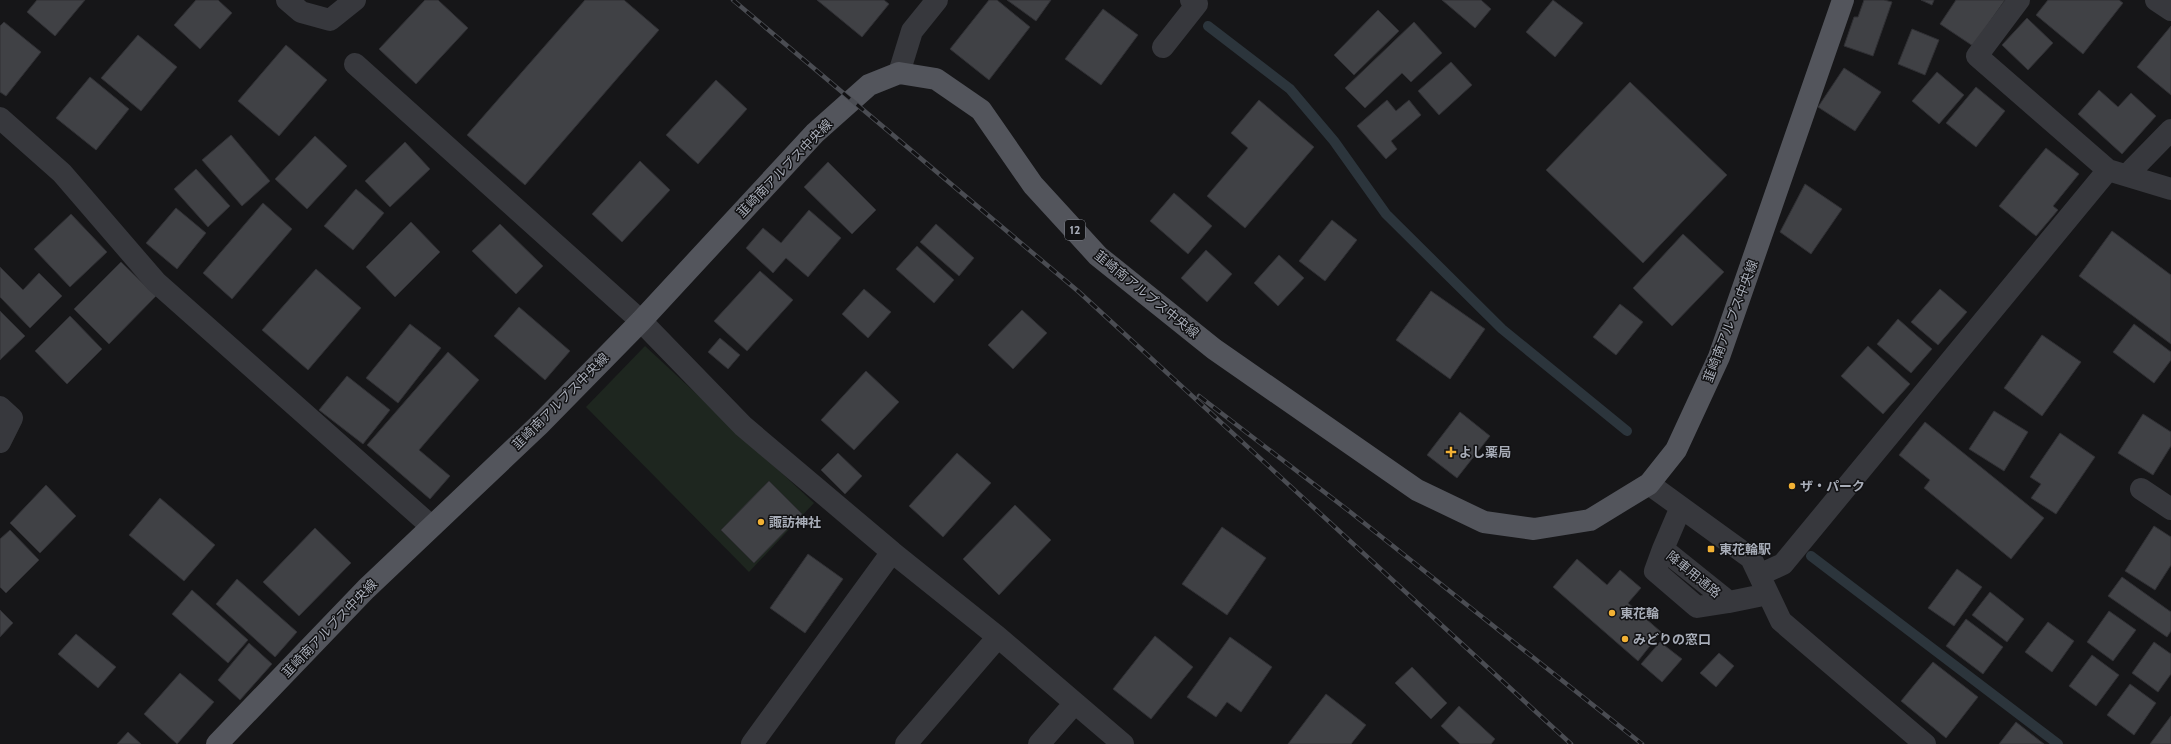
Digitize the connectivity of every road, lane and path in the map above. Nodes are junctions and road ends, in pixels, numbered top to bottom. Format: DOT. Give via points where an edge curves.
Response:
graph roads {
  1 [pos="287,0"];
  2 [pos="355,0"];
  3 [pos="1844,0"];
  4 [pos="2019,0"];
  5 [pos="2156,0"];
  6 [pos="931,2"];
  7 [pos="2171,10"];
  8 [pos="1188,11"];
  9 [pos="1162,47"];
  10 [pos="355,64"];
  11 [pos="899,73"];
  12 [pos="0,118"];
  13 [pos="2171,130"];
  14 [pos="2118,173"];
  15 [pos="2171,189"];
  16 [pos="641,321"];
  17 [pos="0,407"];
  18 [pos="0,442"];
  19 [pos="1649,484"];
  20 [pos="2140,489"];
  21 [pos="1681,507"];
  22 [pos="2171,509"];
  23 [pos="431,526"];
  24 [pos="892,552"];
  25 [pos="1764,584"];
  26 [pos="998,637"];
  27 [pos="1075,703"];
  28 [pos="217,744"];
  29 [pos="752,744"];
  30 [pos="906,744"];
  31 [pos="1039,744"];
  32 [pos="1123,744"];
  33 [pos="1925,744"];
  1 -- 2 [label="street" via="301,12 330,20"];
  3 -- 19 [label="main road, 韮崎南アルプス中央線 / 12" via="1719,358 1676,450"];
  4 -- 14 [label="street" via="1977,56"];
  5 -- 7 [label="street"];
  6 -- 11 [label="street" via="912,31"];
  8 -- 9 [label="street"];
  10 -- 16 [label="street"];
  11 -- 16 [label="main road, 韮崎南アルプス中央線" via="869,85 815,133"];
  11 -- 19 [label="main road, 韮崎南アルプス中央線 / 12" via="936,79 981,110 1033,185 1098,256 1214,349 1417,490 1484,522 1534,529 1590,520"];
  12 -- 23 [label="street" via="62,173 156,282"];
  13 -- 14 [label="street, 降車用通路"];
  14 -- 15 [label="street"];
  14 -- 25 [label="street, 降車用通路"];
  16 -- 23 [label="main road, 韮崎南アルプス中央線" via="539,425"];
  16 -- 24 [label="street" via="743,426"];
  17 -- 18 [label="street" via="12,418"];
  19 -- 21 [label="street"];
  20 -- 22 [label="street"];
  21 -- 25 [label="street" via="1751,558"];
  21 -- 25 [label="street, 降車用通路" via="1663,549 1729,602"];
  23 -- 28 [label="main road, 韮崎南アルプス中央線" via="366,589"];
  24 -- 26 [label="street"];
  24 -- 29 [label="street"];
  25 -- 33 [label="street" via="1781,621"];
  26 -- 27 [label="street"];
  26 -- 30 [label="street"];
  27 -- 31 [label="street"];
  27 -- 32 [label="street"];
}
